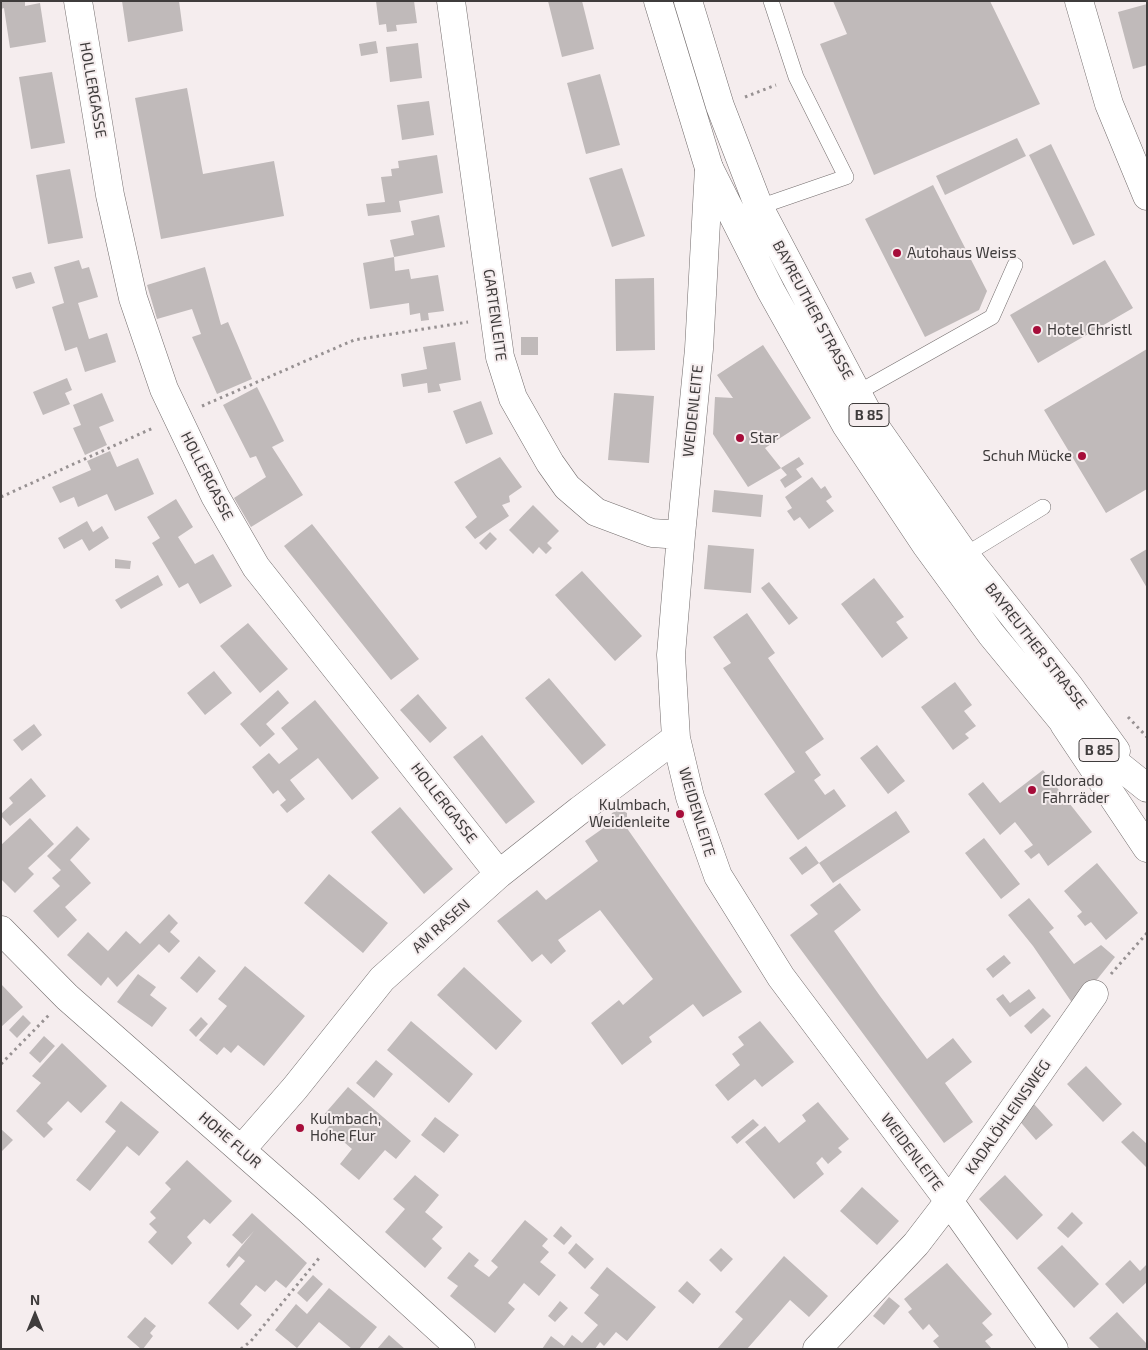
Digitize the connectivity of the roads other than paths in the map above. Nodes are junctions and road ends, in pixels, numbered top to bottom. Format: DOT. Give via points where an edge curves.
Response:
graph roads {
  1 [pos="78,1"];
  2 [pos="451,1"];
  3 [pos="658,1"];
  4 [pos="688,1"];
  5 [pos="770,1"];
  6 [pos="1079,1"];
  7 [pos="709,168"];
  8 [pos="1147,196"];
  9 [pos="759,207"];
  10 [pos="1015,265"];
  11 [pos="857,393"];
  12 [pos="1043,507"];
  13 [pos="680,535"];
  14 [pos="965,555"];
  15 [pos="1061,719"];
  16 [pos="676,738"];
  17 [pos="1142,785"];
  18 [pos="1147,848"];
  19 [pos="499,874"];
  20 [pos="1,930"];
  21 [pos="1094,994"];
  22 [pos="241,1150"];
  23 [pos="949,1201"];
  24 [pos="461,1349"];
  25 [pos="817,1349"];
  26 [pos="1054,1349"];
  1 -- 19 [label="street, HOLLERGASSE" via="110,195 133,298 164,390 215,496 256,567"];
  2 -- 13 [label="street, GARTENLEITE" via="500,358 513,398 567,487 596,512 652,533"];
  3 -- 7 [label="street, BAYREUTHER STRASSE / B 85"];
  4 -- 9 [label="street, BAYREUTHER STRASSE / B 85" via="720,106"];
  5 -- 9 [label="lane" via="796,77 846,176"];
  6 -- 8 [label="street" via="1109,104"];
  7 -- 13 [label="street, WEIDENLEITE" via="699,350"];
  7 -- 15 [label="street, BAYREUTHER STRASSE / B 85" via="771,291 846,426 985,627"];
  9 -- 11 [label="street, BAYREUTHER STRASSE / B 85"];
  10 -- 11 [label="lane" via="992,317"];
  11 -- 14 [label="street, BAYREUTHER STRASSE / B 85" via="874,425"];
  12 -- 14 [label="lane"];
  13 -- 16 [label="street, WEIDENLEITE" via="671,655"];
  14 -- 17 [label="street, BAYREUTHER STRASSE / B 85" via="1069,686"];
  15 -- 17 [label="street, BAYREUTHER STRASSE / B 85"];
  15 -- 18 [label="street, BAYREUTHER STRASSE"];
  16 -- 19 [label="street, AM RASEN"];
  16 -- 23 [label="street, WEIDENLEITE" via="690,797 718,876 781,977"];
  19 -- 22 [label="street, AM RASEN" via="382,978"];
  20 -- 22 [label="street, HOHE FLUR" via="67,997"];
  21 -- 23 [label="street, KADALÖHLEINSWEG"];
  22 -- 24 [label="street, HOHE FLUR"];
  23 -- 25 [label="street, KADALÖHLEINSWEG" via="916,1244"];
  23 -- 26 [label="street, WEIDENLEITE"];
}
